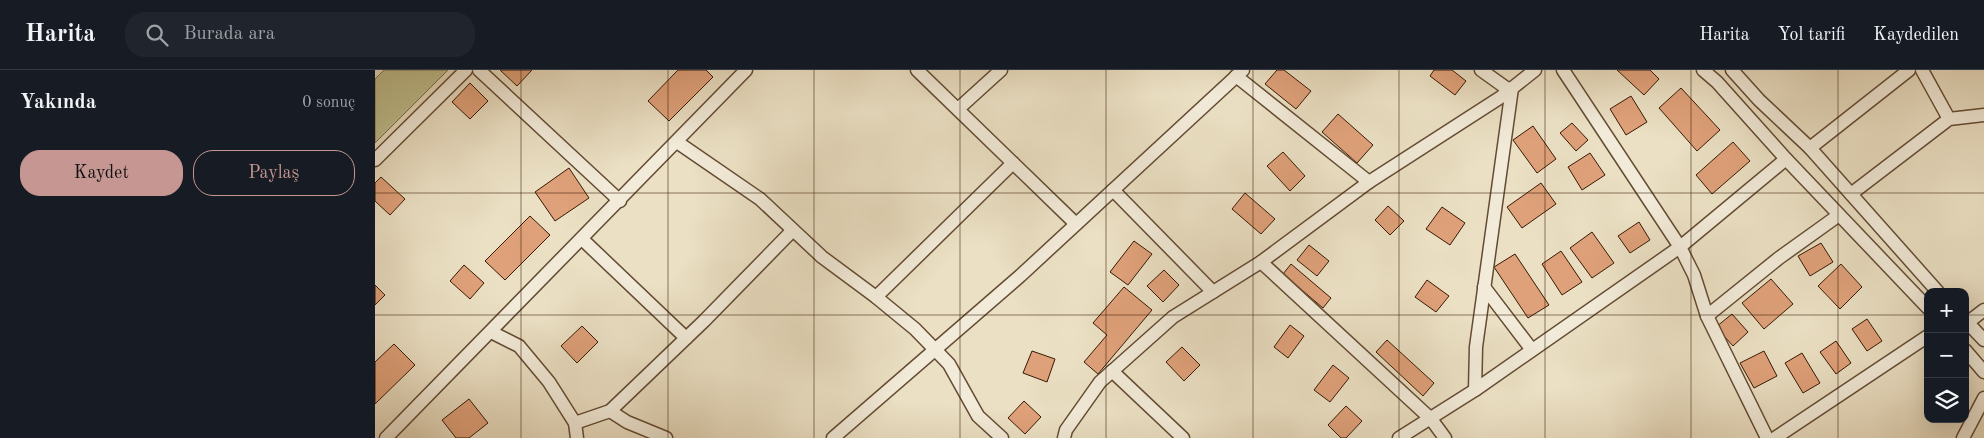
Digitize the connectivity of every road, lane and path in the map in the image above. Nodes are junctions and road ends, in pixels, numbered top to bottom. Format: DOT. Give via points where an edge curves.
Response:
graph roads {
  1 [pos="466,70"];
  2 [pos="479,70"];
  3 [pos="746,70"];
  4 [pos="917,70"];
  5 [pos="1001,70"];
  6 [pos="1481,70"];
  7 [pos="1535,70"];
  8 [pos="1563,70"];
  9 [pos="1703,70"];
  10 [pos="1731,70"];
  11 [pos="1909,70"];
  12 [pos="1922,70"];
  13 [pos="1240,73"];
  14 [pos="1511,89"];
  15 [pos="958,110"];
  16 [pos="1984,115"];
  17 [pos="1949,119"];
  18 [pos="677,142"];
  19 [pos="1810,148"];
  20 [pos="1786,158"];
  21 [pos="375,160"];
  22 [pos="1013,163"];
  23 [pos="1369,182"];
  24 [pos="1113,190"];
  25 [pos="1851,194"];
  26 [pos="619,201"];
  27 [pos="1839,215"];
  28 [pos="1076,224"];
  29 [pos="793,230"];
  30 [pos="582,239"];
  31 [pos="1680,247"];
  32 [pos="1261,262"];
  33 [pos="1484,288"];
  34 [pos="1934,288"];
  35 [pos="1213,292"];
  36 [pos="876,297"];
  37 [pos="1924,304"];
  38 [pos="1984,310"];
  39 [pos="1707,316"];
  40 [pos="1969,320"];
  41 [pos="1969,325"];
  42 [pos="491,332"];
  43 [pos="686,338"];
  44 [pos="1924,339"];
  45 [pos="1984,340"];
  46 [pos="934,349"];
  47 [pos="1532,350"];
  48 [pos="1969,355"];
  49 [pos="1112,371"];
  50 [pos="1984,372"];
  51 [pos="1475,390"];
  52 [pos="1984,398"];
  53 [pos="610,411"];
  54 [pos="1431,419"];
  55 [pos="575,423"];
  56 [pos="1064,437"];
  57 [pos="387,438"];
  58 [pos="577,438"];
  59 [pos="666,438"];
  60 [pos="833,438"];
  61 [pos="1002,438"];
  62 [pos="1183,438"];
  63 [pos="1399,438"];
  64 [pos="1445,438"];
  65 [pos="1767,438"];
  66 [pos="1775,438"];
  67 [pos="1963,438"];
  1 -- 21 [label="street"];
  2 -- 26 [label="street"];
  3 -- 18 [label="street"];
  4 -- 15 [label="street"];
  5 -- 15 [label="street"];
  6 -- 14 [label="street"];
  7 -- 14 [label="street"];
  8 -- 31 [label="street"];
  9 -- 20 [label="street"];
  10 -- 19 [label="street"];
  11 -- 19 [label="street"];
  12 -- 17 [label="street"];
  13 -- 23 [label="street"];
  13 -- 24 [label="street"];
  14 -- 23 [label="street"];
  14 -- 33 [label="street"];
  15 -- 22 [label="street"];
  16 -- 17 [label="street"];
  17 -- 25 [label="street"];
  18 -- 26 [label="street"];
  18 -- 29 [label="street" via="760,198"];
  19 -- 25 [label="street"];
  20 -- 27 [label="street"];
  20 -- 31 [label="street"];
  22 -- 28 [label="street"];
  22 -- 36 [label="street"];
  23 -- 32 [label="street"];
  24 -- 28 [label="street"];
  24 -- 35 [label="street"];
  25 -- 34 [label="street"];
  26 -- 30 [label="street"];
  27 -- 37 [label="street"];
  27 -- 39 [label="street"];
  28 -- 46 [label="street"];
  29 -- 36 [label="street" via="822,257"];
  29 -- 43 [label="street"];
  30 -- 42 [label="street"];
  30 -- 43 [label="street"];
  31 -- 39 [label="street" via="1694,275"];
  31 -- 47 [label="street"];
  32 -- 35 [label="street"];
  32 -- 54 [label="street"];
  33 -- 47 [label="street"];
  33 -- 51 [label="street" via="1476,346"];
  35 -- 49 [label="street" via="1173,317"];
  36 -- 46 [label="street"];
  38 -- 40 [label="street"];
  39 -- 65 [label="street"];
  41 -- 45 [label="street"];
  42 -- 55 [label="street" via="519,346 549,382"];
  42 -- 57 [label="street"];
  43 -- 53 [label="street"];
  44 -- 66 [label="street"];
  46 -- 60 [label="street"];
  46 -- 61 [label="street" via="949,364 978,416"];
  47 -- 51 [label="street"];
  48 -- 50 [label="street"];
  49 -- 56 [label="street" via="1100,382"];
  49 -- 62 [label="street"];
  51 -- 54 [label="street"];
  52 -- 67 [label="street"];
  53 -- 55 [label="street"];
  53 -- 59 [label="street" via="627,422"];
  54 -- 63 [label="street"];
  54 -- 64 [label="street"];
  55 -- 58 [label="street"];
}
